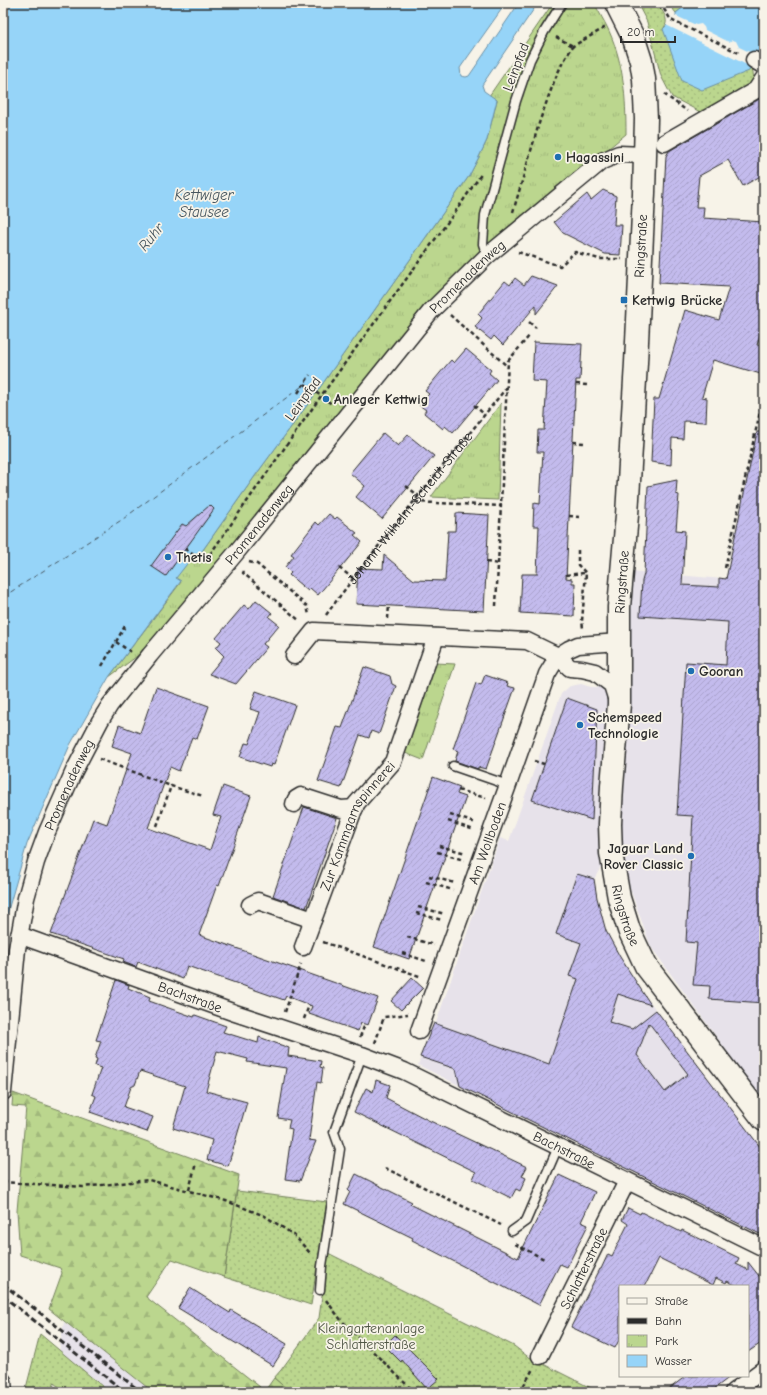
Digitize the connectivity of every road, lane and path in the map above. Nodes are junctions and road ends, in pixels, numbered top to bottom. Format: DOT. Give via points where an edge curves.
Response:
graph roads {
  1 [pos="562,3"];
  2 [pos="616,3"];
  3 [pos="660,3"];
  4 [pos="607,26"];
  5 [pos="558,38"];
  6 [pos="573,46"];
  7 [pos="759,63"];
  8 [pos="764,78"];
  9 [pos="644,79"];
  10 [pos="700,121"];
  11 [pos="664,143"];
  12 [pos="644,154"];
  13 [pos="483,171"];
  14 [pos="510,238"];
  15 [pos="487,256"];
  16 [pos="640,256"];
  17 [pos="452,317"];
  18 [pos="529,322"];
  19 [pos="536,328"];
  20 [pos="530,335"];
  21 [pos="508,367"];
  22 [pos="310,375"];
  23 [pos="305,384"];
  24 [pos="576,384"];
  25 [pos="587,385"];
  26 [pos="508,388"];
  27 [pos="298,393"];
  28 [pos="764,394"];
  29 [pos="321,396"];
  30 [pos="474,406"];
  31 [pos="485,415"];
  32 [pos="573,442"];
  33 [pos="584,443"];
  34 [pos="406,486"];
  35 [pos="419,496"];
  36 [pos="414,502"];
  37 [pos="502,506"];
  38 [pos="569,516"];
  39 [pos="580,518"];
  40 [pos="185,549"];
  41 [pos="578,550"];
  42 [pos="204,562"];
  43 [pos="246,562"];
  44 [pos="486,562"];
  45 [pos="499,564"];
  46 [pos="244,567"];
  47 [pos="200,568"];
  48 [pos="339,568"];
  49 [pos="725,568"];
  50 [pos="586,573"];
  51 [pos="566,575"];
  52 [pos="354,578"];
  53 [pos="307,606"];
  54 [pos="496,606"];
  55 [pos="125,626"];
  56 [pos="590,628"];
  57 [pos="314,631"];
  58 [pos="436,637"];
  59 [pos="116,642"];
  60 [pos="619,642"];
  61 [pos="294,656"];
  62 [pos="558,656"];
  63 [pos="102,666"];
  64 [pos="134,675"];
  65 [pos="619,704"];
  66 [pos="83,753"];
  67 [pos="538,762"];
  68 [pos="544,764"];
  69 [pos="454,766"];
  70 [pos="508,785"];
  71 [pos="171,786"];
  72 [pos="458,790"];
  73 [pos="203,796"];
  74 [pos="294,804"];
  75 [pos="502,804"];
  76 [pos="355,808"];
  77 [pos="450,815"];
  78 [pos="448,821"];
  79 [pos="157,826"];
  80 [pos="492,832"];
  81 [pos="439,846"];
  82 [pos="437,852"];
  83 [pos="481,861"];
  84 [pos="429,876"];
  85 [pos="426,882"];
  86 [pos="470,892"];
  87 [pos="250,905"];
  88 [pos="418,907"];
  89 [pos="416,913"];
  90 [pos="313,920"];
  91 [pos="459,922"];
  92 [pos="19,934"];
  93 [pos="407,937"];
  94 [pos="305,942"];
  95 [pos="449,949"];
  96 [pos="402,953"];
  97 [pos="443,967"];
  98 [pos="437,982"];
  99 [pos="426,1012"];
  100 [pos="280,1028"];
  101 [pos="419,1031"];
  102 [pos="366,1057"];
  103 [pos="3,1092"];
  104 [pos="764,1120"];
  105 [pos="558,1147"];
  106 [pos="196,1163"];
  107 [pos="385,1168"];
  108 [pos="627,1181"];
  109 [pos="3,1182"];
  110 [pos="189,1190"];
  111 [pos="512,1231"];
  112 [pos="764,1248"];
  113 [pos="546,1260"];
  114 [pos="322,1266"];
  115 [pos="320,1290"];
  116 [pos="540,1356"];
  117 [pos="764,1369"];
  118 [pos="3,1381"];
  119 [pos="4,1392"];
  120 [pos="414,1392"];
  121 [pos="520,1392"];
  122 [pos="733,1392"];
  1 -- 15 [label="lane, Leinpfad" via="530,60 516,102 485,215 483,244"];
  2 -- 9 [label="main road, Ringstraße" via="634,39"];
  3 -- 7 [label="path" via="671,20"];
  4 -- 6 [label="path"];
  5 -- 6 [label="path"];
  6 -- 14 [label="path" via="555,79 540,120 509,225"];
  8 -- 10 [label="street" via="756,90"];
  9 -- 10 [label="path"];
  9 -- 12 [label="main road, Ringstraße"];
  10 -- 11 [label="street"];
  12 -- 14 [label="street, Promenadenweg" via="619,154 602,161"];
  12 -- 16 [label="main road, Ringstraße"];
  13 -- 29 [label="path, Leinpfad"];
  14 -- 15 [label="street, Promenadenweg"];
  14 -- 16 [label="path" via="513,250 560,266 575,252 599,259 620,260"];
  15 -- 64 [label="street, Promenadenweg" via="431,311"];
  16 -- 60 [label="main road, Ringstraße"];
  17 -- 21 [label="path"];
  18 -- 19 [label="path"];
  20 -- 21 [label="path" via="508,361"];
  21 -- 26 [label="path"];
  22 -- 23 [label="path"];
  23 -- 27 [label="path"];
  23 -- 29 [label="path"];
  24 -- 25 [label="path"];
  26 -- 31 [label="path, Johann-Wilhelm-Scheidt-Straße"];
  26 -- 37 [label="path"];
  28 -- 49 [label="path"];
  29 -- 42 [label="path, Leinpfad"];
  30 -- 31 [label="path"];
  31 -- 35 [label="path, Johann-Wilhelm-Scheidt-Straße"];
  32 -- 33 [label="path"];
  34 -- 35 [label="path"];
  35 -- 36 [label="path, Johann-Wilhelm-Scheidt-Straße"];
  36 -- 37 [label="path"];
  36 -- 52 [label="path, Johann-Wilhelm-Scheidt-Straße"];
  37 -- 45 [label="path"];
  38 -- 39 [label="path"];
  40 -- 42 [label="path"];
  41 -- 50 [label="path" via="578,565"];
  42 -- 47 [label="path, Leinpfad"];
  43 -- 53 [label="path" via="256,564"];
  44 -- 45 [label="path"];
  45 -- 54 [label="path"];
  46 -- 57 [label="path" via="243,573"];
  48 -- 52 [label="path"];
  50 -- 51 [label="path"];
  50 -- 56 [label="path" via="582,621 583,629"];
  52 -- 57 [label="path, Johann-Wilhelm-Scheidt-Straße"];
  55 -- 59 [label="path"];
  57 -- 58 [label="street"];
  57 -- 61 [label="street"];
  58 -- 62 [label="street" via="527,641"];
  58 -- 76 [label="street, Zur Kammgarnspinnerei" via="393,762"];
  59 -- 63 [label="path"];
  59 -- 64 [label="path" via="140,658"];
  60 -- 62 [label="street" via="578,645"];
  60 -- 65 [label="main road, Ringstraße"];
  62 -- 65 [label="street" via="570,668 595,672 612,685"];
  62 -- 70 [label="street, Am Wollboden" via="547,674"];
  64 -- 66 [label="street, Promenadenweg" via="110,705"];
  65 -- 104 [label="main road, Ringstraße" via="612,786 611,853 619,898 629,930 646,966"];
  66 -- 71 [label="path"];
  66 -- 92 [label="street, Promenadenweg" via="36,862"];
  67 -- 68 [label="path"];
  69 -- 70 [label="lane"];
  70 -- 75 [label="street, Am Wollboden"];
  71 -- 73 [label="path"];
  71 -- 79 [label="path"];
  72 -- 75 [label="path"];
  74 -- 76 [label="street" via="301,796 341,809"];
  75 -- 80 [label="street, Am Wollboden"];
  76 -- 90 [label="street, Zur Kammgarnspinnerei"];
  77 -- 80 [label="path"];
  78 -- 80 [label="path"];
  80 -- 83 [label="street, Am Wollboden"];
  81 -- 83 [label="path"];
  82 -- 83 [label="path"];
  83 -- 86 [label="street, Am Wollboden"];
  84 -- 86 [label="path"];
  85 -- 86 [label="path"];
  86 -- 91 [label="street, Am Wollboden"];
  87 -- 90 [label="street" via="258,901"];
  88 -- 91 [label="path"];
  89 -- 91 [label="path"];
  90 -- 94 [label="street, Zur Kammgarnspinnerei"];
  91 -- 95 [label="street, Am Wollboden"];
  92 -- 100 [label="street, Bachstraße"];
  92 -- 103 [label="street, Promenadenweg"];
  93 -- 95 [label="path"];
  94 -- 98 [label="path"];
  94 -- 100 [label="path" via="302,962"];
  95 -- 97 [label="street, Am Wollboden"];
  96 -- 97 [label="path"];
  97 -- 98 [label="street, Am Wollboden"];
  98 -- 99 [label="street, Am Wollboden"];
  99 -- 101 [label="street, Am Wollboden"];
  99 -- 102 [label="path" via="384,1017"];
  100 -- 102 [label="street, Bachstraße"];
  102 -- 105 [label="street, Bachstraße" via="404,1071"];
  102 -- 114 [label="lane" via="334,1132 340,1149"];
  105 -- 108 [label="street, Bachstraße"];
  105 -- 111 [label="lane" via="526,1221"];
  106 -- 110 [label="path"];
  107 -- 111 [label="path"];
  108 -- 112 [label="street, Bachstraße"];
  108 -- 116 [label="street, Schlatterstraße"];
  109 -- 110 [label="path" via="83,1187 149,1180"];
  110 -- 114 [label="path" via="265,1216 294,1235"];
  111 -- 113 [label="path" via="506,1240"];
  114 -- 115 [label="lane"];
  115 -- 120 [label="path" via="341,1320"];
  116 -- 121 [label="path"];
  117 -- 122 [label="street"];
  118 -- 119 [label="street"];
}
